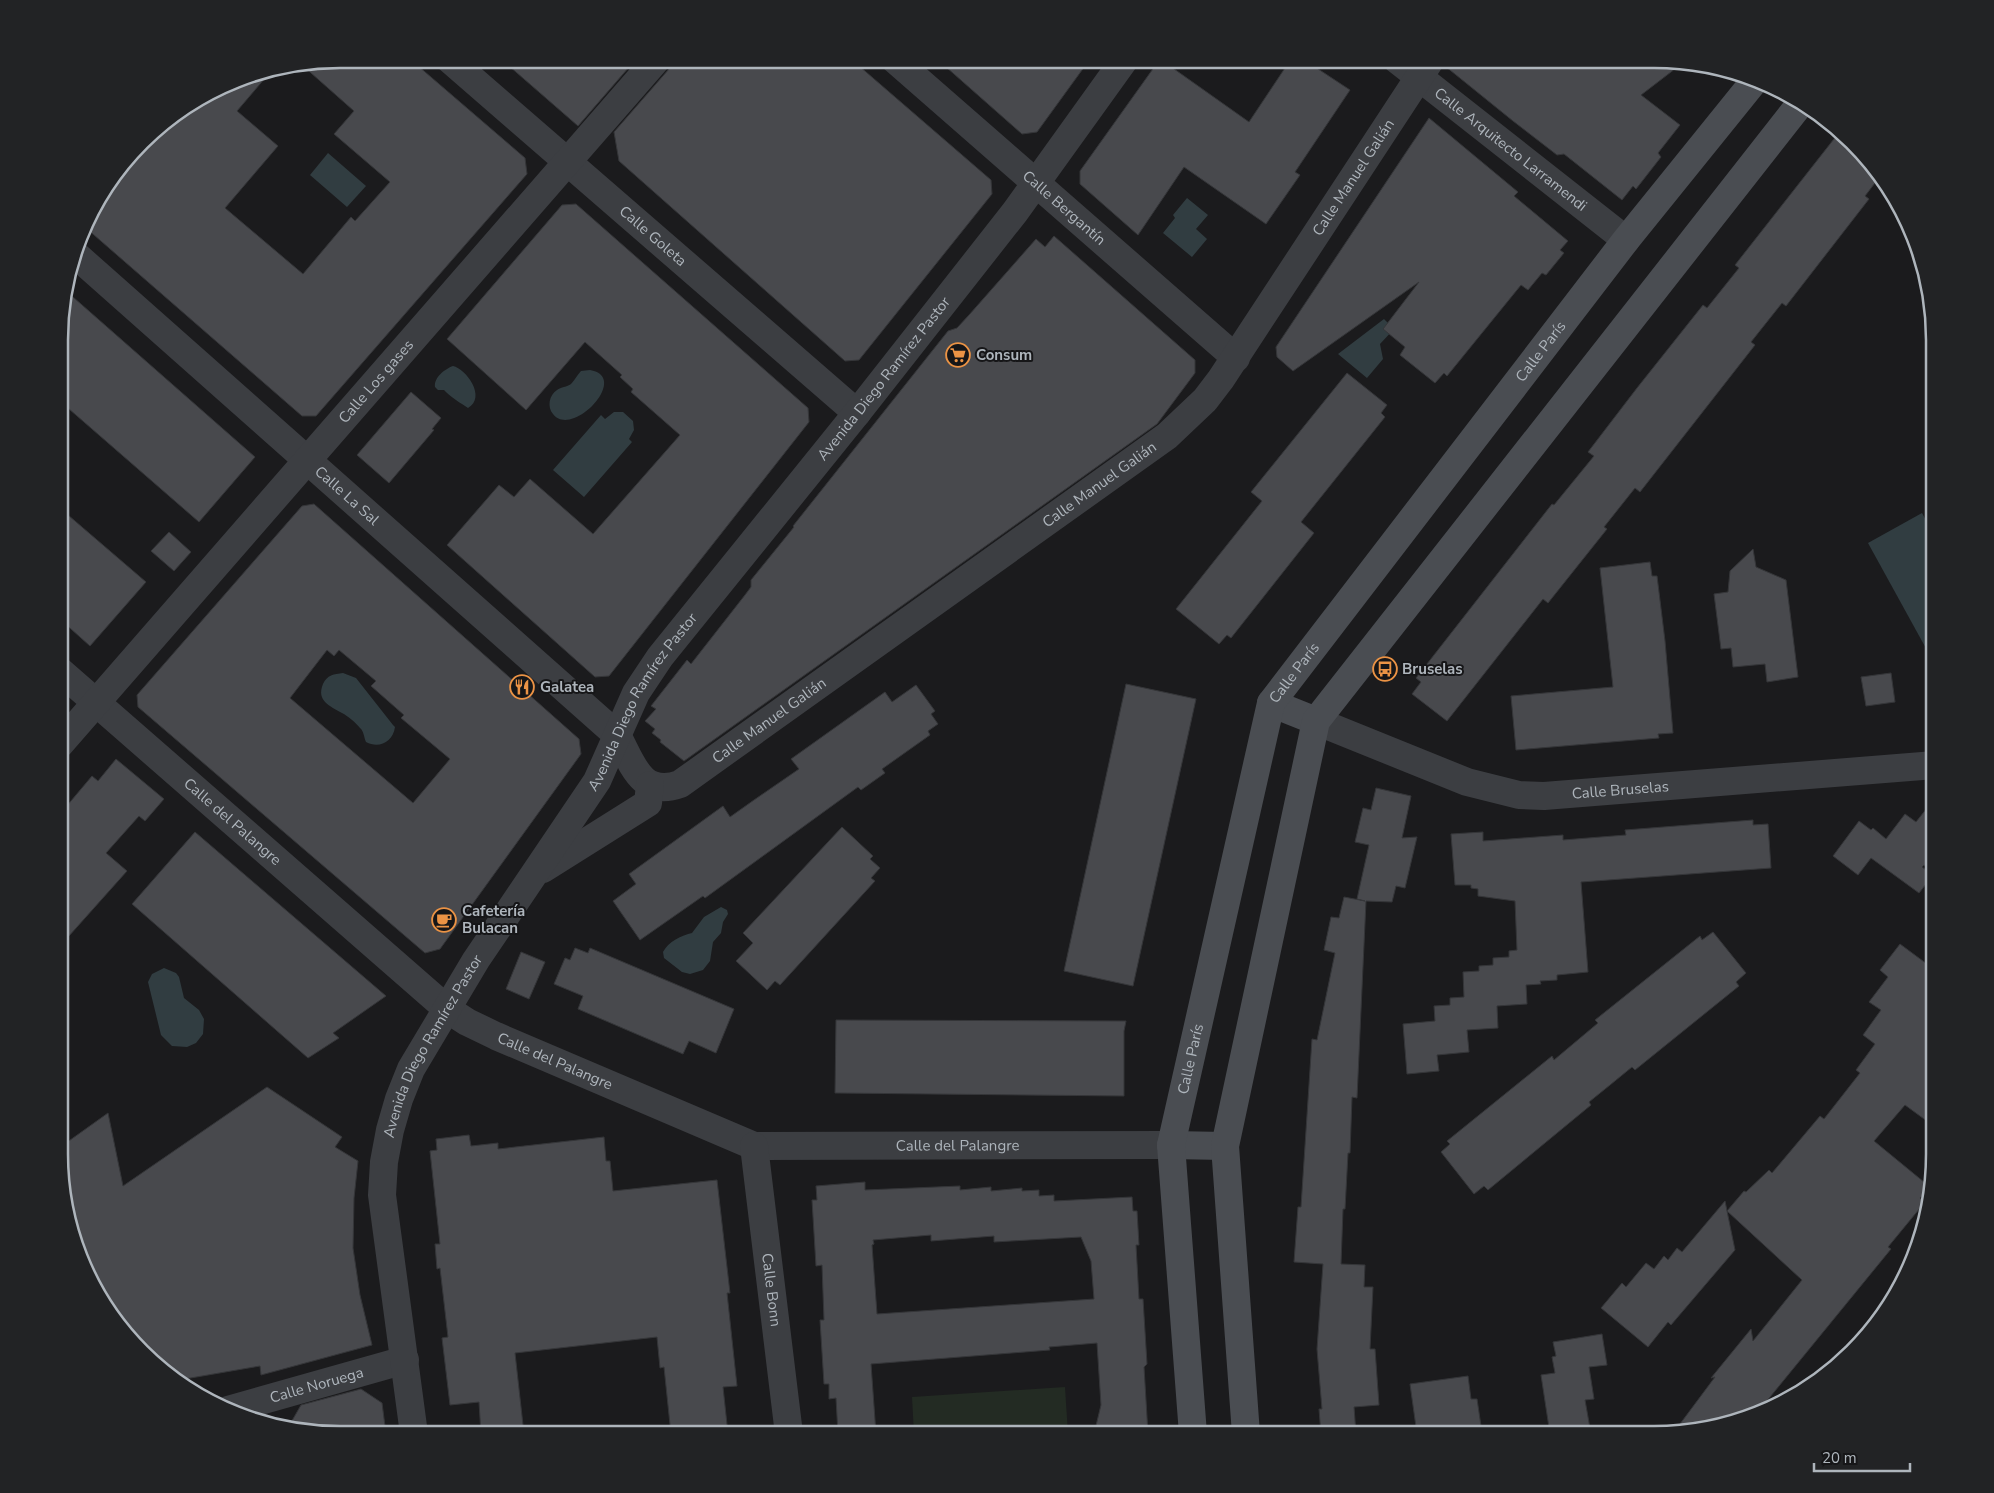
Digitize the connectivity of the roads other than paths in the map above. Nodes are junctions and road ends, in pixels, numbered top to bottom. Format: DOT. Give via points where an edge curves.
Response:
graph roads {
  1 [pos="459,68"];
  2 [pos="649,68"];
  3 [pos="904,68"];
  4 [pos="1119,68"];
  5 [pos="1425,68"];
  6 [pos="1751,85"];
  7 [pos="1797,108"];
  8 [pos="567,162"];
  9 [pos="1036,184"];
  10 [pos="1626,240"];
  11 [pos="80,259"];
  12 [pos="1236,358"];
  13 [pos="857,413"];
  14 [pos="308,460"];
  15 [pos="68,678"];
  16 [pos="97,703"];
  17 [pos="1271,703"];
  18 [pos="1316,722"];
  19 [pos="617,734"];
  20 [pos="68,735"];
  21 [pos="1926,766"];
  22 [pos="650,784"];
  23 [pos="533,875"];
  24 [pos="448,1009"];
  25 [pos="1171,1145"];
  26 [pos="754,1146"];
  27 [pos="1225,1146"];
  28 [pos="405,1360"];
  29 [pos="251,1411"];
  30 [pos="271,1411"];
  31 [pos="413,1426"];
  32 [pos="788,1426"];
  33 [pos="1192,1426"];
  34 [pos="1245,1426"];
  1 -- 8 [label="street, Calle Goleta"];
  2 -- 8 [label="street, Calle Los gases"];
  3 -- 9 [label="street, Calle Bergantín"];
  4 -- 9 [label="street, Avenida Diego Ramírez Pastor"];
  5 -- 10 [label="street, Calle Arquitecto Larramendi"];
  5 -- 12 [label="street, Calle Manuel Galián"];
  6 -- 10 [label="main road, Calle París"];
  7 -- 18 [label="main road"];
  8 -- 13 [label="street, Calle Goleta"];
  8 -- 14 [label="street, Calle Los gases"];
  9 -- 12 [label="street, Calle Bergantín"];
  9 -- 13 [label="street, Avenida Diego Ramírez Pastor"];
  10 -- 17 [label="main road, Calle París"];
  11 -- 14 [label="street, Calle La Sal"];
  12 -- 22 [label="street, Calle Manuel Galián" via="1205,400 1168,436 680,784 665,788"];
  13 -- 19 [label="street, Avenida Diego Ramírez Pastor" via="660,657 636,693"];
  14 -- 16 [label="street, Calle Los gases"];
  14 -- 19 [label="street, Calle La Sal"];
  15 -- 16 [label="street, Calle del Palangre"];
  16 -- 20 [label="street, Calle Los gases"];
  16 -- 24 [label="street, Calle del Palangre"];
  17 -- 18 [label="main road"];
  17 -- 25 [label="main road, Calle París"];
  18 -- 21 [label="street, Calle Bruselas" via="1467,782 1491,790 1527,795 1700,785"];
  18 -- 27 [label="main road"];
  19 -- 22 [label="street" via="635,771"];
  19 -- 23 [label="street, Avenida Diego Ramírez Pastor" via="597,781"];
  22 -- 23 [label="street" via="648,803"];
  23 -- 24 [label="street, Avenida Diego Ramírez Pastor" via="476,960"];
  24 -- 26 [label="street, Calle del Palangre" via="496,1036"];
  24 -- 28 [label="street, Avenida Diego Ramírez Pastor" via="411,1069 399,1098 384,1162 382,1195"];
  25 -- 26 [label="street, Calle del Palangre"];
  25 -- 27 [label="main road"];
  25 -- 33 [label="main road, Calle París"];
  26 -- 32 [label="street, Calle Bonn"];
  27 -- 34 [label="main road"];
  28 -- 30 [label="street, Calle Noruega"];
  28 -- 31 [label="street, Avenida Diego Ramírez Pastor"];
  29 -- 30 [label="street, Calle Noruega"];
}
